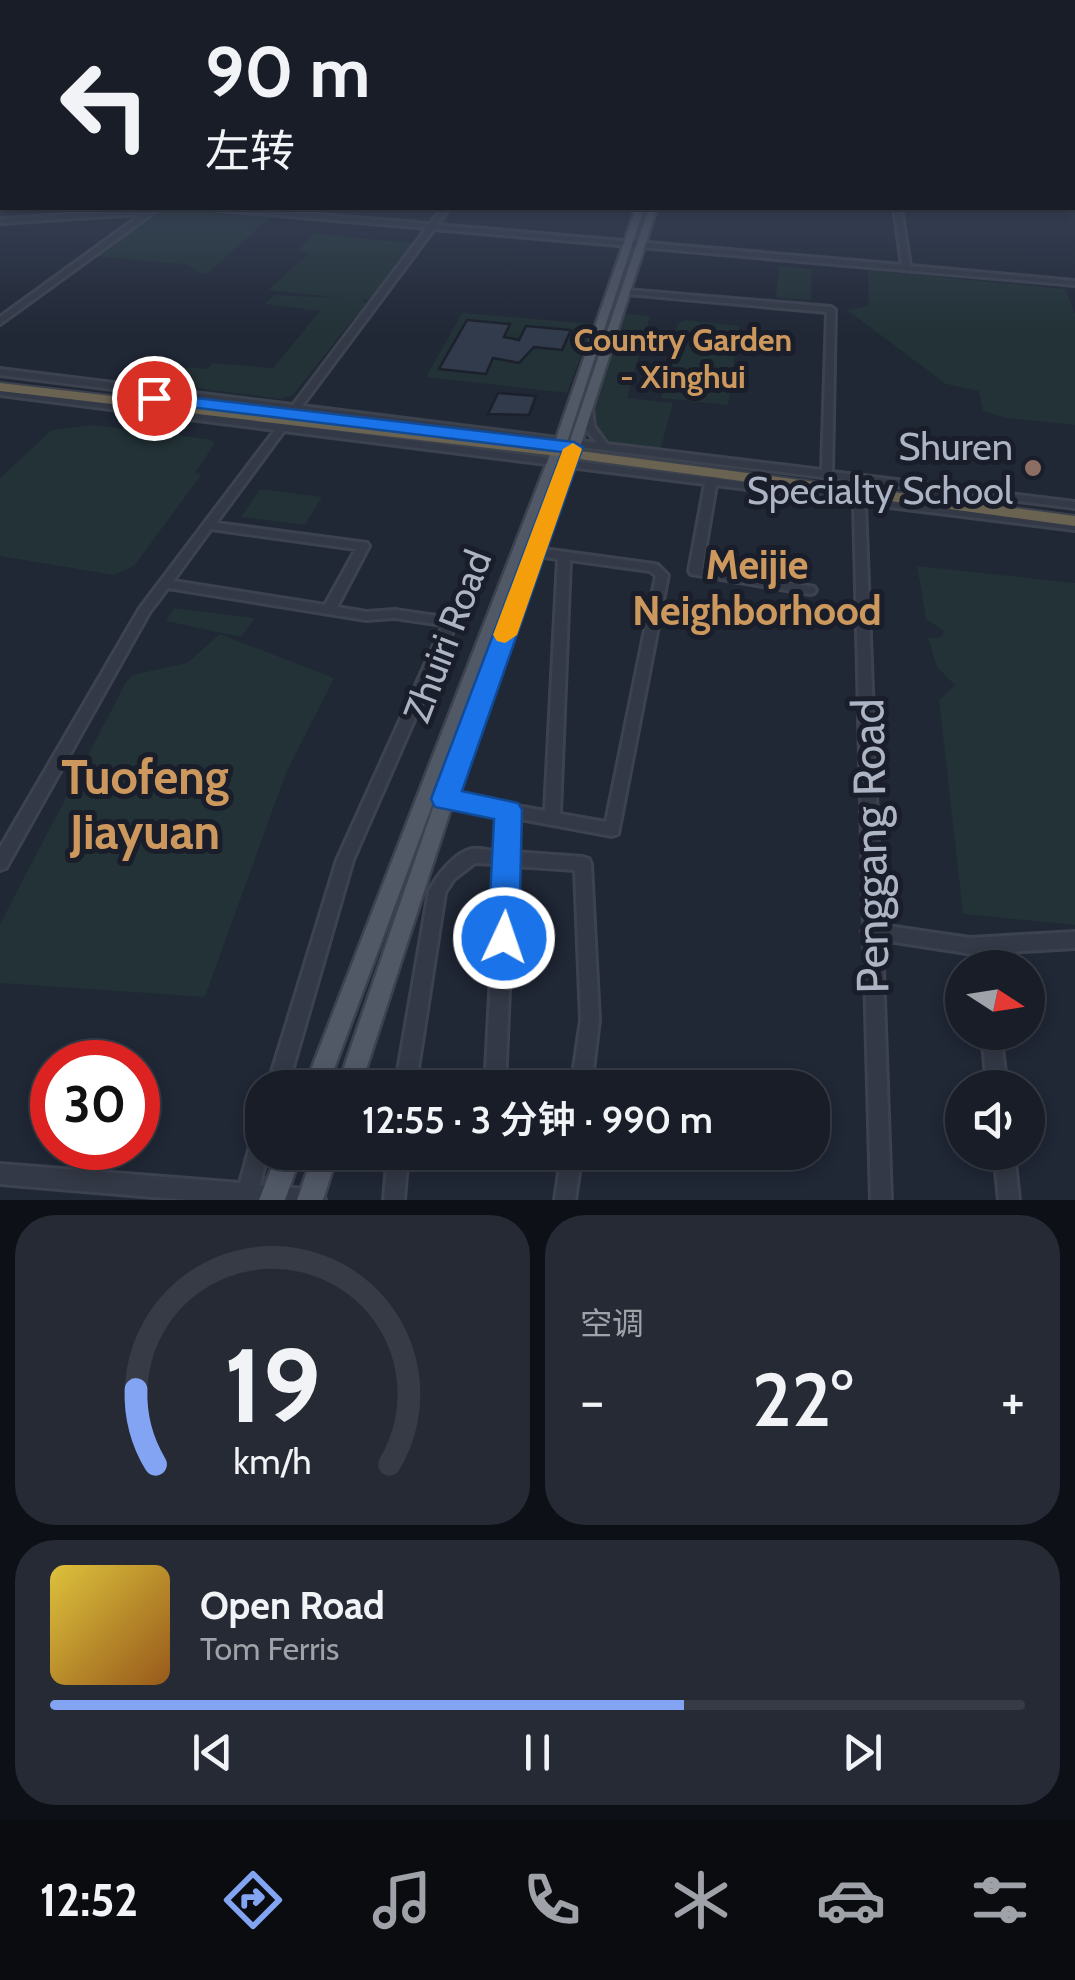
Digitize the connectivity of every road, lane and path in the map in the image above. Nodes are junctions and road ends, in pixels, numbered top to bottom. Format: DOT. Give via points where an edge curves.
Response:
graph roads {
  1 [pos="134,224"];
  2 [pos="408,224"];
  3 [pos="639,224"];
  4 [pos="646,224"];
  5 [pos="900,224"];
  6 [pos="432,226"];
  7 [pos="637,244"];
  8 [pos="906,268"];
  9 [pos="1075,283"];
  10 [pos="627,292"];
  11 [pos="0,321"];
  12 [pos="0,376"];
  13 [pos="0,390"];
  14 [pos="580,408"];
  15 [pos="286,418"];
  16 [pos="528,435"];
  17 [pos="502,439"];
  18 [pos="605,444"];
  19 [pos="565,450"];
  20 [pos="643,456"];
  21 [pos="826,476"];
  22 [pos="712,478"];
  23 [pos="859,495"];
  24 [pos="1075,509"];
  25 [pos="1075,524"];
  26 [pos="207,526"];
  27 [pos="536,552"];
  28 [pos="564,556"];
  29 [pos="164,583"];
  30 [pos="810,590"];
  31 [pos="329,610"];
  32 [pos="445,799"];
  33 [pos="508,810"];
  34 [pos="552,818"];
  35 [pos="506,860"];
  36 [pos="0,863"];
  37 [pos="871,931"];
  38 [pos="1075,940"];
  39 [pos="982,945"];
  40 [pos="982,950"];
  41 [pos="282,1070"];
  42 [pos="322,1070"];
  43 [pos="354,1070"];
  44 [pos="407,1070"];
  45 [pos="496,1070"];
  46 [pos="583,1070"];
  47 [pos="254,1170"];
  48 [pos="283,1170"];
  49 [pos="321,1170"];
  50 [pos="396,1170"];
  51 [pos="569,1170"];
  52 [pos="1006,1170"];
  53 [pos="0,1174"];
  54 [pos="247,1194"];
  55 [pos="273,1198"];
  56 [pos="312,1200"];
  57 [pos="394,1200"];
  58 [pos="565,1200"];
  59 [pos="880,1200"];
  60 [pos="1009,1200"];
  1 -- 11 [label="street"];
  2 -- 6 [label="street"];
  3 -- 7 [label="main road, Zhuiri Road"];
  4 -- 7 [label="main road, Zhuiri Road"];
  5 -- 8 [label="street"];
  6 -- 7 [label="street"];
  6 -- 15 [label="street"];
  7 -- 8 [label="street"];
  7 -- 10 [label="main road, Zhuiri Road"];
  7 -- 14 [label="main road, Zhuiri Road"];
  8 -- 9 [label="street"];
  10 -- 14 [label="main road, Zhuiri Road"];
  10 -- 21 [label="street" via="831,310"];
  12 -- 15 [label="highway"];
  13 -- 15 [label="highway"];
  14 -- 16 [label="street" via="552,430"];
  14 -- 18 [label="street"];
  14 -- 19 [label="main road, Zhuiri Road"];
  15 -- 16 [label="street"];
  15 -- 17 [label="highway"];
  15 -- 19 [label="highway"];
  15 -- 26 [label="street"];
  16 -- 17 [label="street"];
  16 -- 19 [label="street"];
  17 -- 19 [label="highway"];
  18 -- 19 [label="street"];
  18 -- 20 [label="street"];
  18 -- 21 [label="street"];
  19 -- 20 [label="highway"];
  19 -- 22 [label="street"];
  19 -- 23 [label="highway"];
  19 -- 27 [label="main road, Zhuiri Road"];
  19 -- 42 [label="main road, Zhuiri Road"];
  20 -- 21 [label="highway"];
  21 -- 24 [label="highway"];
  22 -- 23 [label="street"];
  22 -- 30 [label="street" via="695,572"];
  23 -- 25 [label="highway"];
  23 -- 37 [label="street, Penggang Road"];
  26 -- 29 [label="street"];
  26 -- 31 [label="street" via="363,546"];
  27 -- 28 [label="street"];
  27 -- 32 [label="main road, Zhuiri Road"];
  28 -- 34 [label="street"];
  28 -- 34 [label="street" via="662,574 612,830"];
  29 -- 31 [label="street"];
  29 -- 36 [label="street"];
  31 -- 41 [label="street" via="450,622 345,860"];
  32 -- 33 [label="street"];
  32 -- 43 [label="main road, Zhuiri Road"];
  33 -- 34 [label="street"];
  33 -- 35 [label="street"];
  35 -- 44 [label="street" via="472,856 437,891"];
  35 -- 45 [label="street"];
  35 -- 46 [label="street" via="583,864 590,1020"];
  37 -- 39 [label="street"];
  37 -- 59 [label="street, Penggang Road"];
  38 -- 39 [label="street"];
  39 -- 40 [label="street"];
  47 -- 54 [label="street"];
  48 -- 55 [label="main road"];
  49 -- 56 [label="main road"];
  50 -- 57 [label="street"];
  51 -- 58 [label="street"];
  52 -- 60 [label="street"];
  53 -- 54 [label="street"];
  54 -- 55 [label="street"];
  55 -- 56 [label="street"];
}
